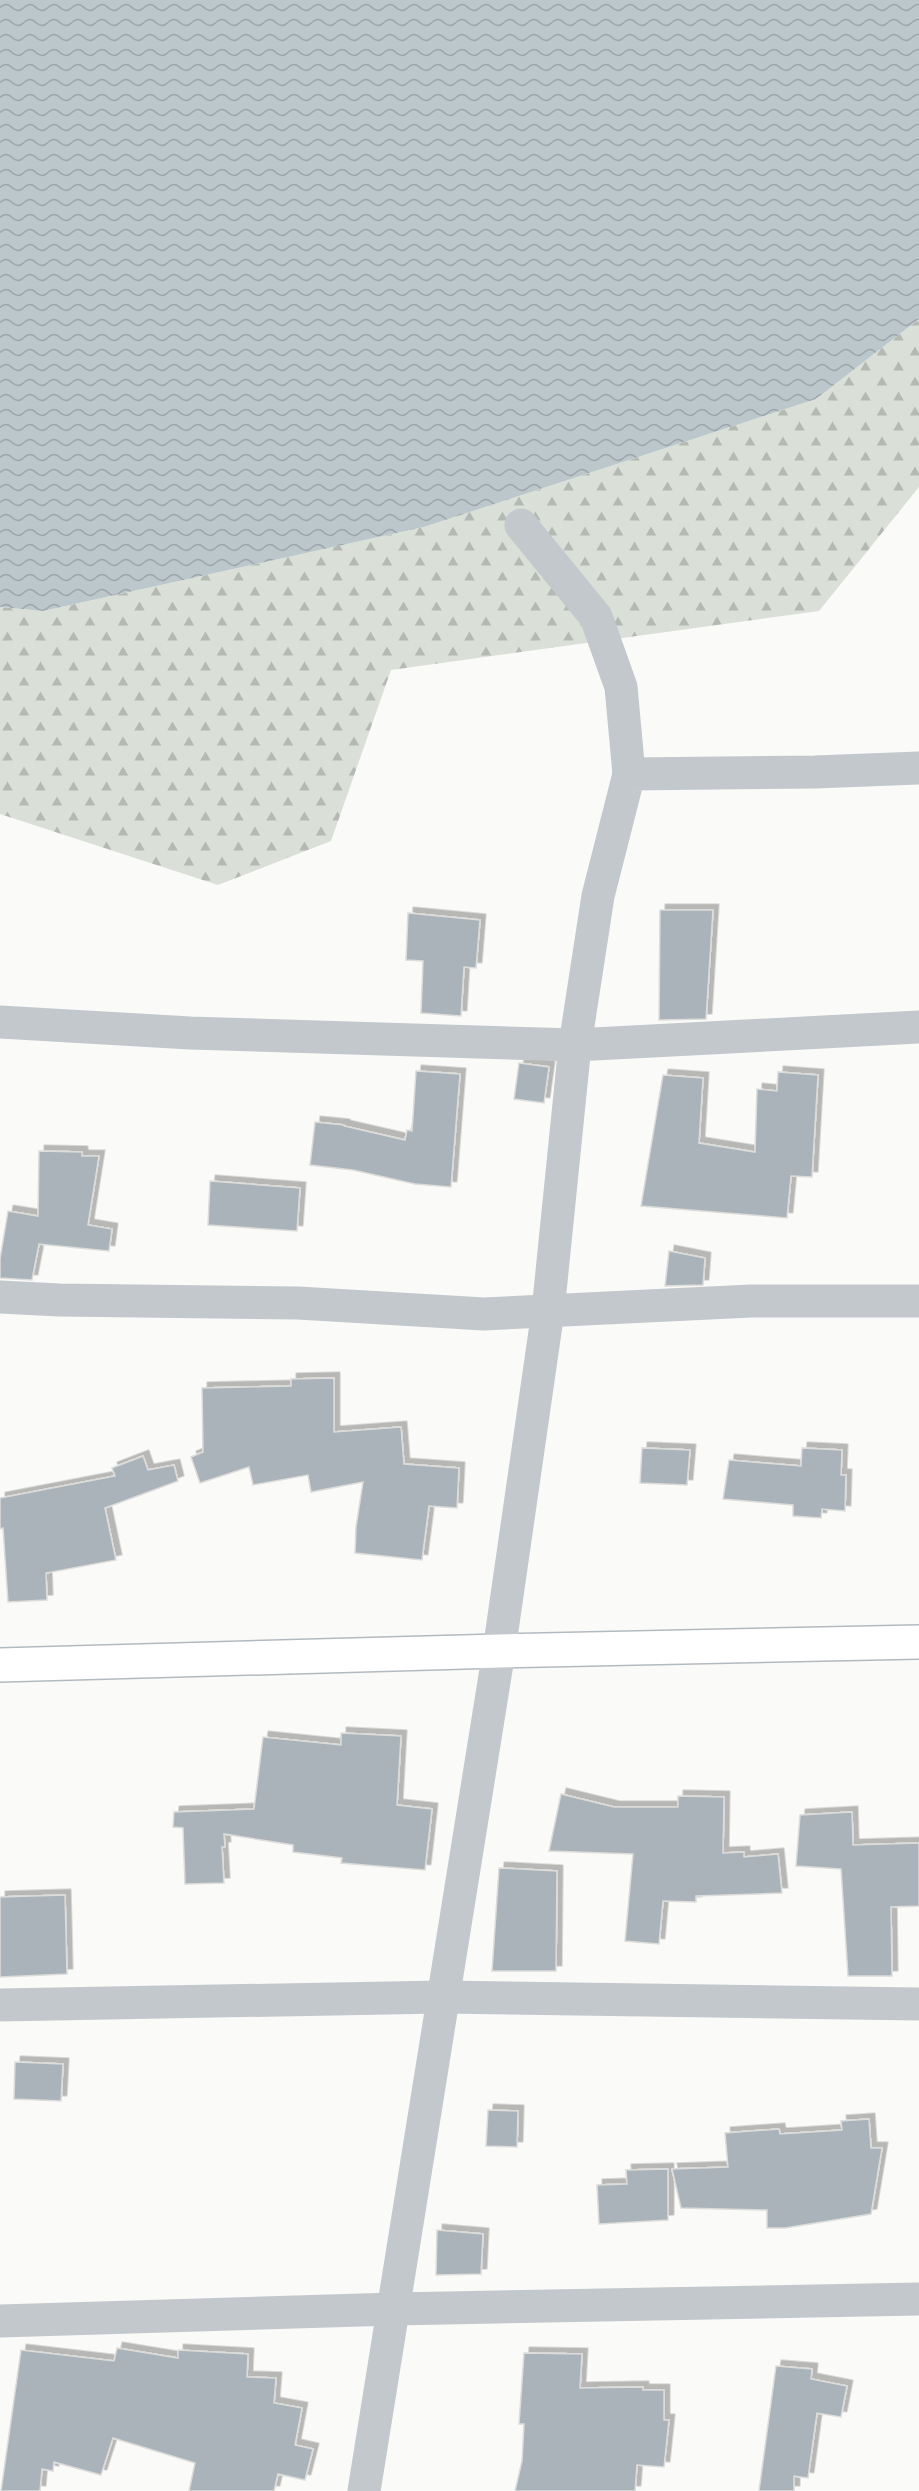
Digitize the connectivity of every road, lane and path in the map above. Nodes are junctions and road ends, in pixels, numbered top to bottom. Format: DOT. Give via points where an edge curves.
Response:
graph roads {
  1 [pos="521,525"];
  2 [pos="919,768"];
  3 [pos="629,774"];
  4 [pos="0,1022"];
  5 [pos="919,1027"];
  6 [pos="575,1045"];
  7 [pos="0,1297"];
  8 [pos="919,1301"];
  9 [pos="548,1311"];
  10 [pos="919,1642"];
  11 [pos="499,1651"];
  12 [pos="0,1665"];
  13 [pos="441,1997"];
  14 [pos="919,2004"];
  15 [pos="0,2005"];
  16 [pos="919,2299"];
  17 [pos="394,2309"];
  18 [pos="0,2321"];
  19 [pos="364,2491"];
  1 -- 3 [label="street" via="596,617 621,687"];
  2 -- 3 [label="street"];
  3 -- 6 [label="street" via="598,896"];
  4 -- 6 [label="street" via="190,1033"];
  5 -- 6 [label="street"];
  6 -- 9 [label="street"];
  7 -- 9 [label="street" via="298,1303 484,1314"];
  8 -- 9 [label="street" via="751,1301"];
  9 -- 11 [label="street"];
  10 -- 11 [label="main road"];
  11 -- 12 [label="main road"];
  11 -- 13 [label="street"];
  13 -- 14 [label="street"];
  13 -- 15 [label="street"];
  13 -- 17 [label="street"];
  16 -- 17 [label="street"];
  17 -- 18 [label="street"];
  17 -- 19 [label="street"];
}
